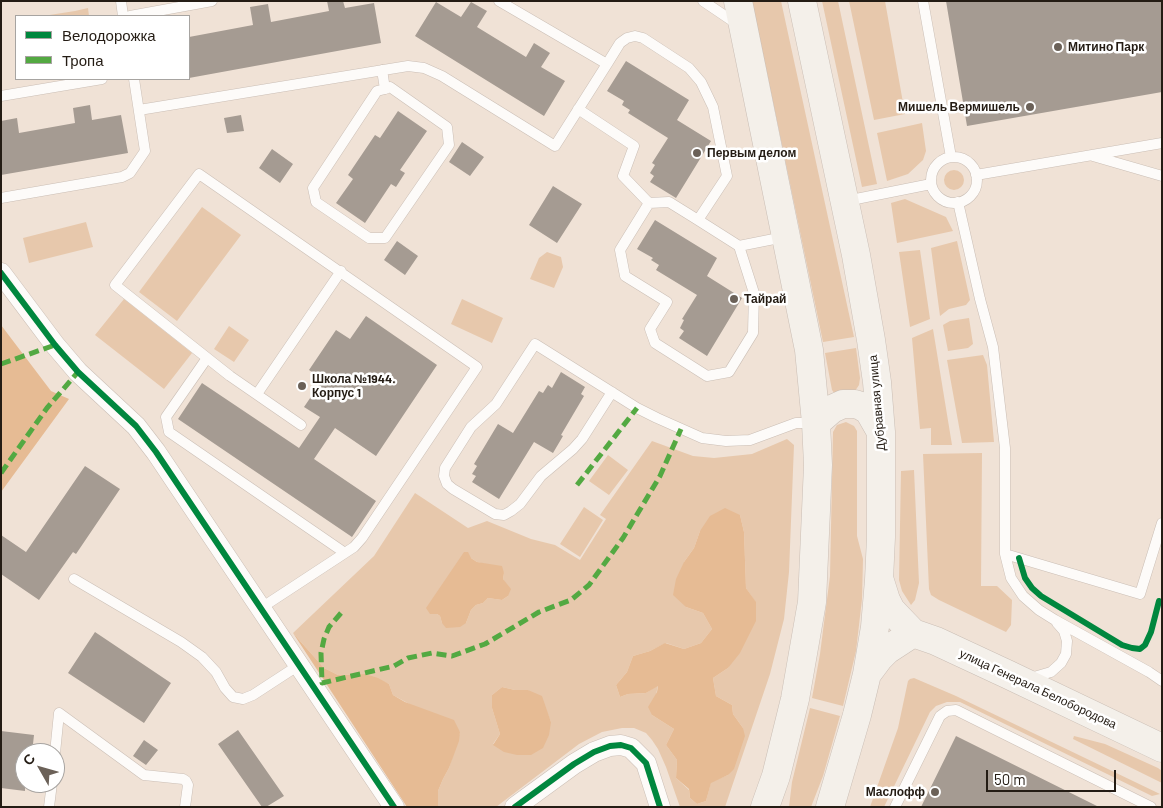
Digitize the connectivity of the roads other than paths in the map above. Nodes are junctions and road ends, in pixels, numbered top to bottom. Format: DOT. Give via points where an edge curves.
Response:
graph roads {
  1 [pos="121,1"];
  2 [pos="212,1"];
  3 [pos="499,1"];
  4 [pos="703,1"];
  5 [pos="738,1"];
  6 [pos="802,1"];
  7 [pos="923,1"];
  8 [pos="123,15"];
  9 [pos="135,15"];
  10 [pos="745,30"];
  11 [pos="607,64"];
  12 [pos="382,70"];
  13 [pos="96,80"];
  14 [pos="134,80"];
  15 [pos="385,89"];
  16 [pos="1,96"];
  17 [pos="578,109"];
  18 [pos="139,110"];
  19 [pos="1162,142"];
  20 [pos="1089,156"];
  21 [pos="951,157"];
  22 [pos="976,175"];
  23 [pos="1162,176"];
  24 [pos="931,184"];
  25 [pos="1,198"];
  26 [pos="845,202"];
  27 [pos="958,202"];
  28 [pos="649,203"];
  29 [pos="698,220"];
  30 [pos="787,236"];
  31 [pos="738,246"];
  32 [pos="341,271"];
  33 [pos="1,273"];
  34 [pos="207,358"];
  35 [pos="612,392"];
  36 [pos="256,394"];
  37 [pos="816,423"];
  38 [pos="301,425"];
  39 [pos="882,432"];
  40 [pos="1162,523"];
  41 [pos="345,552"];
  42 [pos="1005,554"];
  43 [pos="74,579"];
  44 [pos="879,580"];
  45 [pos="260,608"];
  46 [pos="1055,620"];
  47 [pos="914,633"];
  48 [pos="298,665"];
  49 [pos="867,674"];
  50 [pos="1009,675"];
  51 [pos="1162,681"];
  52 [pos="56,743"];
  53 [pos="1162,748"];
  54 [pos="51,793"];
  55 [pos="522,804"];
  56 [pos="49,807"];
  57 [pos="185,807"];
  58 [pos="394,807"];
  59 [pos="660,807"];
  60 [pos="765,807"];
  61 [pos="830,807"];
  62 [pos="895,807"];
  63 [pos="1151,807"];
  1 -- 8 [label="lane"];
  2 -- 9 [label="lane"];
  3 -- 11 [label="lane"];
  4 -- 10 [label="lane"];
  5 -- 10 [label="main road"];
  6 -- 26 [label="main road, Дубравная улица"];
  7 -- 21 [label="lane"];
  10 -- 30 [label="main road"];
  11 -- 17 [label="lane"];
  11 -- 29 [label="lane" via="620,43 635,36 689,68 702,82 713,107 727,176"];
  12 -- 15 [label="lane"];
  12 -- 17 [label="lane" via="408,66 424,68 555,146"];
  12 -- 18 [label="lane"];
  13 -- 16 [label="lane"];
  14 -- 18 [label="lane"];
  15 -- 15 [label="lane" via="377,91 313,188 316,202 369,238 385,238 449,145 447,127 390,87"];
  17 -- 28 [label="lane" via="634,146 623,176"];
  18 -- 25 [label="lane" via="145,151 130,173"];
  19 -- 20 [label="lane"];
  20 -- 22 [label="lane"];
  20 -- 23 [label="lane"];
  21 -- 22 [label="lane" via="967,161"];
  21 -- 24 [label="lane" via="935,166"];
  22 -- 27 [label="lane" via="972,192"];
  24 -- 26 [label="lane"];
  24 -- 27 [label="lane" via="941,198"];
  26 -- 39 [label="main road, Дубравная улица" via="871,340"];
  27 -- 42 [label="lane" via="993,347 1005,448"];
  28 -- 29 [label="lane" via="669,202"];
  28 -- 31 [label="lane" via="620,250 625,276 667,302 650,329 656,343 707,376 728,372 753,332 754,293"];
  29 -- 31 [label="lane"];
  30 -- 31 [label="lane"];
  30 -- 37 [label="main road" via="809,350"];
  32 -- 34 [label="lane" via="199,174 115,285"];
  32 -- 36 [label="lane"];
  32 -- 41 [label="lane" via="477,367 362,538"];
  33 -- 45 [label="street" via="78,372 136,426"];
  34 -- 36 [label="lane"];
  34 -- 41 [label="lane" via="166,417 169,432"];
  35 -- 35 [label="lane" via="535,344 496,404 471,427 445,468 447,484 495,514 504,515 520,504 541,476 582,439"];
  35 -- 37 [label="lane" via="657,418 711,440 750,440 796,423"];
  36 -- 38 [label="lane"];
  37 -- 39 [label="main road" via="832,409 843,404 856,404 869,411"];
  37 -- 60 [label="main road" via="818,465 812,602 795,700"];
  39 -- 44 [label="main road, Дубравная улица"];
  40 -- 42 [label="lane" via="1140,594"];
  41 -- 45 [label="lane"];
  42 -- 46 [label="lane" via="1011,578 1023,596"];
  43 -- 48 [label="lane" via="202,657 234,697 243,699 253,695"];
  44 -- 47 [label="main road, улица Генерала Белобородова" via="892,610"];
  44 -- 49 [label="main road, Дубравная улица"];
  45 -- 48 [label="street"];
  46 -- 50 [label="lane" via="1067,642 1061,663 1051,672 1034,677"];
  46 -- 51 [label="lane"];
  47 -- 49 [label="main road" via="887,650"];
  47 -- 50 [label="main road, улица Генерала Белобородова"];
  48 -- 58 [label="street"];
  49 -- 61 [label="main road, Дубравная улица" via="852,738"];
  50 -- 53 [label="main road, улица Генерала Белобородова"];
  52 -- 57 [label="lane" via="59,713 144,775 186,781"];
  54 -- 56 [label="lane"];
  55 -- 59 [label="street" via="594,752 621,745 631,748 646,763"];
  62 -- 63 [label="lane" via="940,716 956,710"];
}
